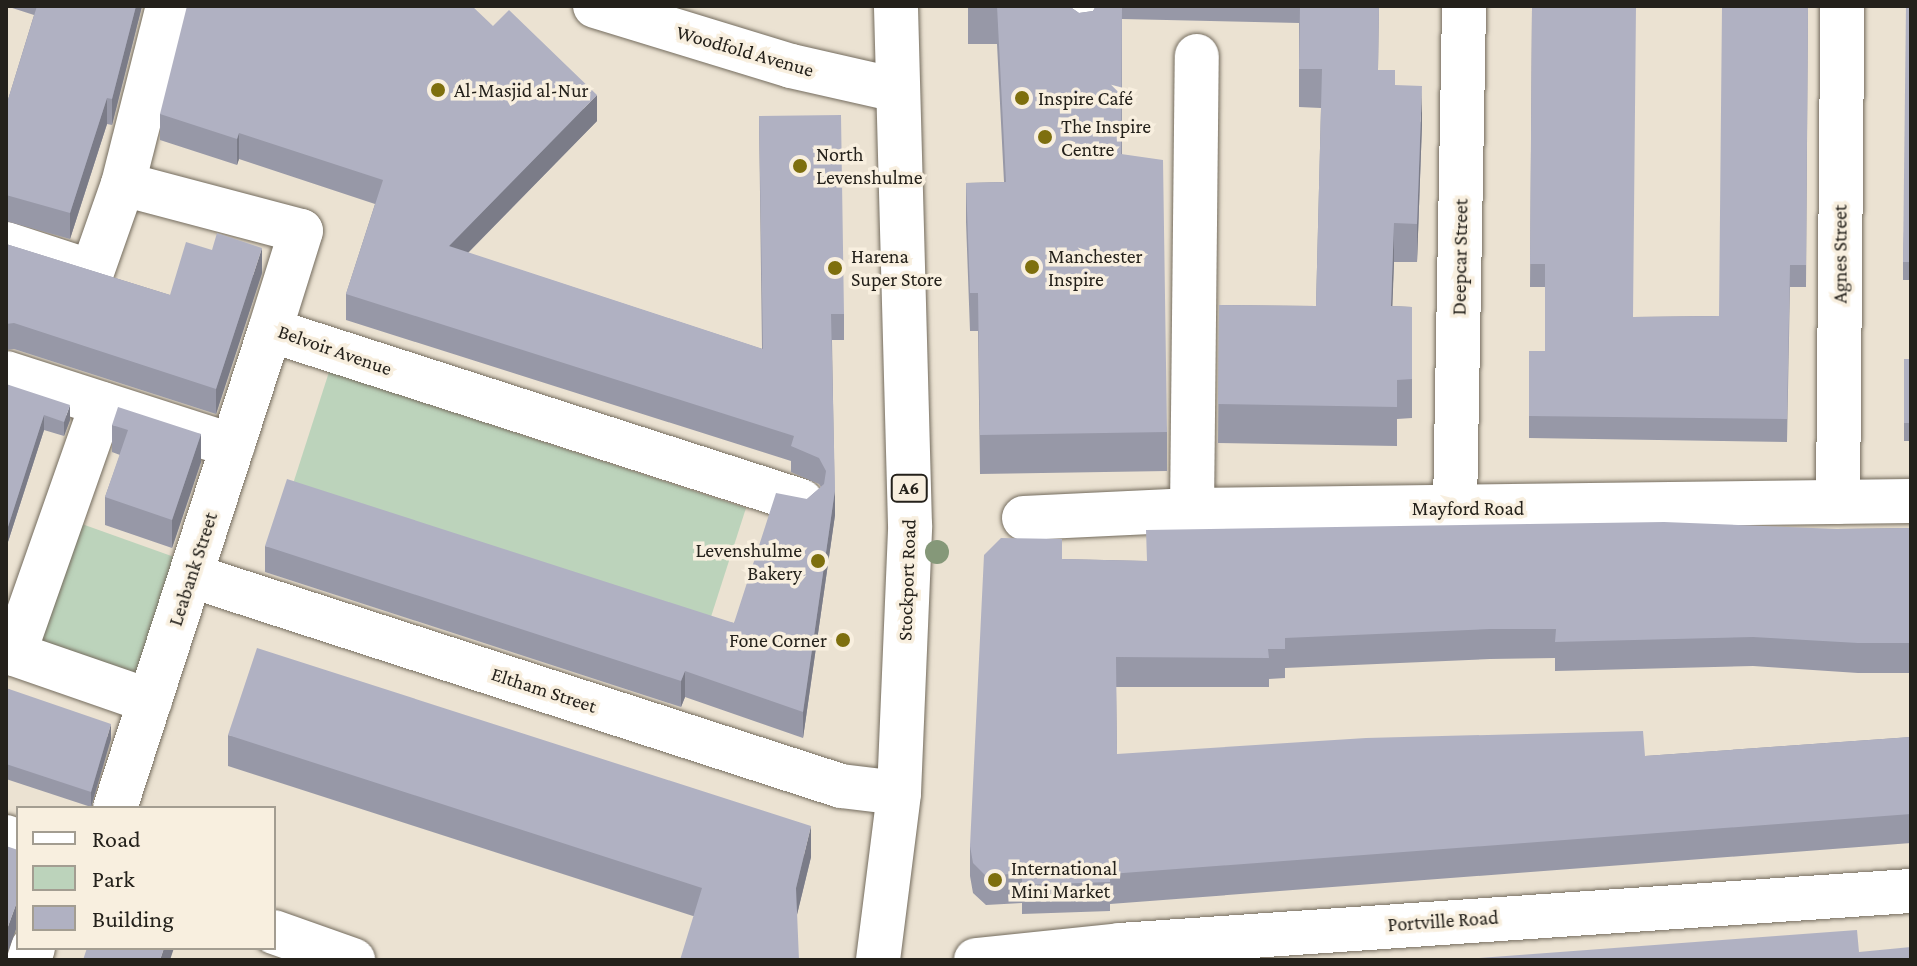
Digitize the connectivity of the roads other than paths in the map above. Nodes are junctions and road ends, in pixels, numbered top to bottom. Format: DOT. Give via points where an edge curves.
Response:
graph roads {
  1 [pos="168,6"];
  2 [pos="595,6"];
  3 [pos="896,6"];
  4 [pos="1464,6"];
  5 [pos="1842,6"];
  6 [pos="1197,56"];
  7 [pos="897,90"];
  8 [pos="123,184"];
  9 [pos="6,244"];
  10 [pos="270,330"];
  11 [pos="6,373"];
  12 [pos="102,404"];
  13 [pos="233,446"];
  14 [pos="801,501"];
  15 [pos="1911,501"];
  16 [pos="1838,502"];
  17 [pos="1455,508"];
  18 [pos="1192,510"];
  19 [pos="1024,518"];
  20 [pos="192,576"];
  21 [pos="150,701"];
  22 [pos="899,793"];
  23 [pos="116,806"];
  24 [pos="1911,891"];
  25 [pos="276,933"];
  26 [pos="353,960"];
  27 [pos="885,960"];
  28 [pos="976,960"];
  1 -- 8 [label="main road"];
  2 -- 7 [label="main road, Woodfold Avenue" via="791,66"];
  3 -- 7 [label="main road, Stockport Road / A6"];
  4 -- 17 [label="main road, Deepcar Street"];
  5 -- 16 [label="main road, Agnes Street"];
  6 -- 18 [label="main road"];
  7 -- 22 [label="main road, Stockport Road / A6" via="910,525"];
  8 -- 9 [label="main road" via="92,272"];
  8 -- 10 [label="main road, Belvoir Avenue" via="301,231"];
  10 -- 13 [label="main road, Leabank Street"];
  10 -- 14 [label="main road, Belvoir Avenue"];
  11 -- 12 [label="main road"];
  12 -- 13 [label="main road"];
  12 -- 21 [label="main road" via="14,654"];
  13 -- 20 [label="main road, Leabank Street"];
  15 -- 16 [label="main road, Mayford Road"];
  16 -- 17 [label="main road, Mayford Road"];
  17 -- 18 [label="main road, Mayford Road"];
  18 -- 19 [label="main road, Mayford Road"];
  20 -- 21 [label="main road, Leabank Street"];
  20 -- 22 [label="main road, Eltham Street" via="841,786"];
  21 -- 23 [label="main road, Leabank Street"];
  22 -- 27 [label="main road, Stockport Road / A6"];
  24 -- 28 [label="main road, Portville Road" via="1120,945"];
  25 -- 26 [label="main road"];
}
